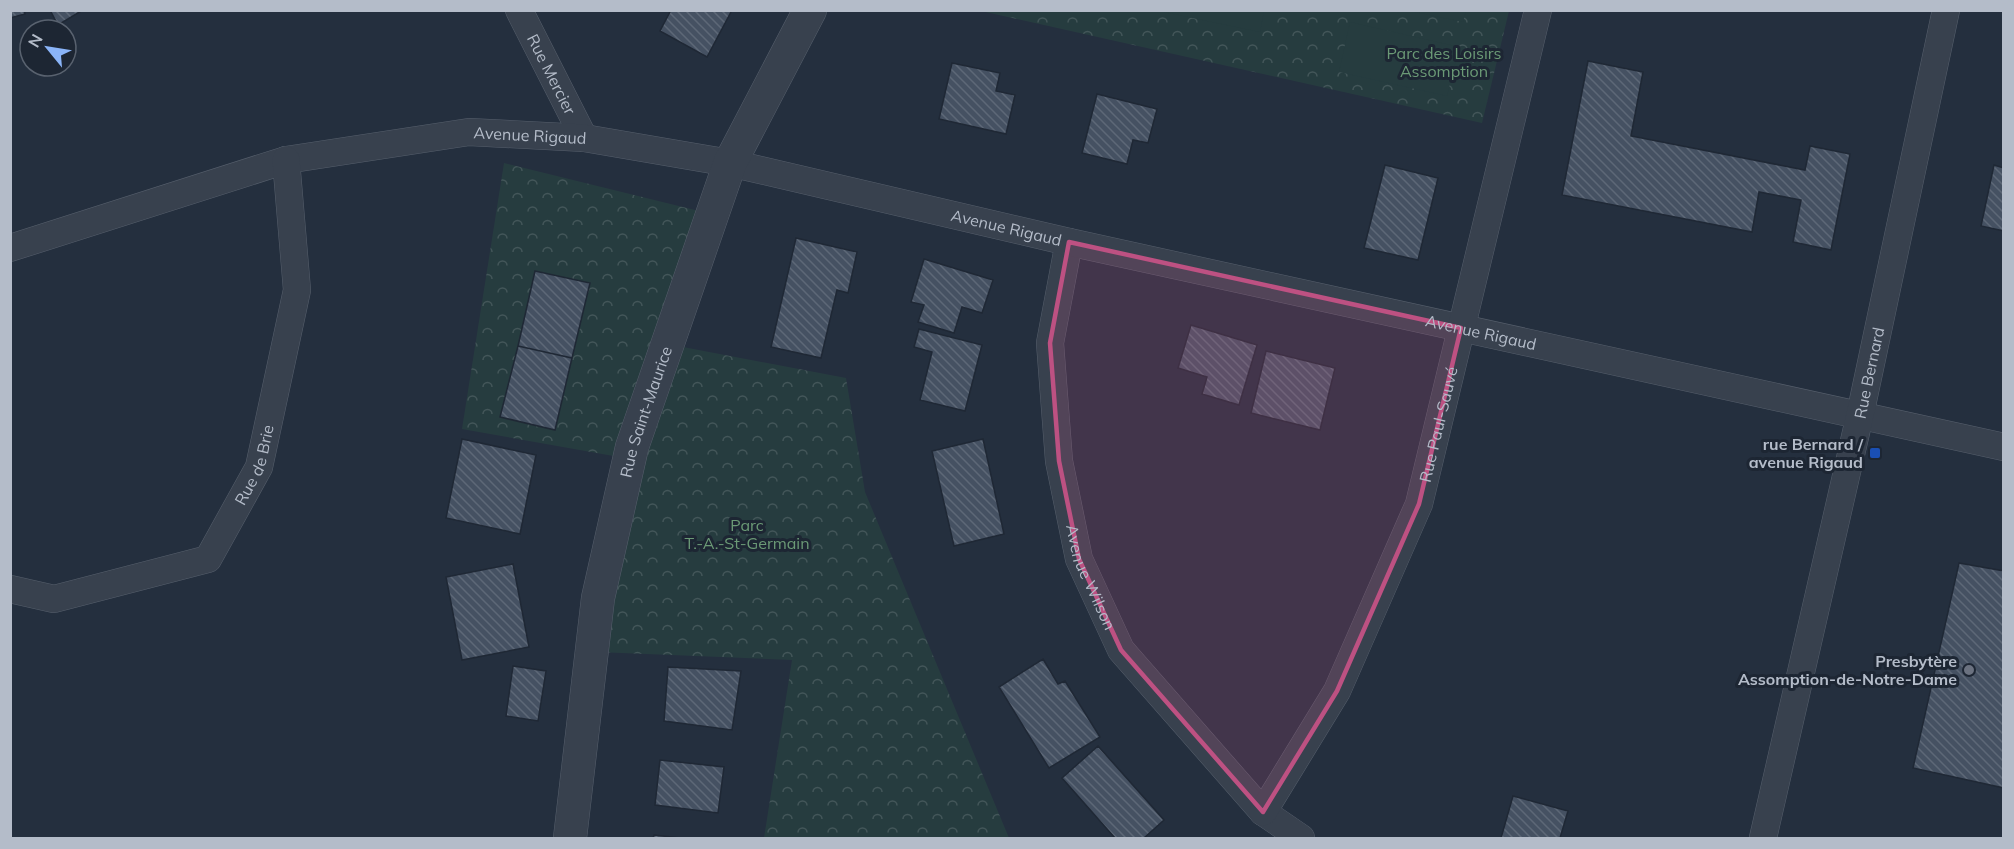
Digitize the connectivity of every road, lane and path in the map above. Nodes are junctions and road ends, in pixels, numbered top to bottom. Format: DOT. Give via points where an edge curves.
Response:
graph roads {
  1 [pos="519,10"];
  2 [pos="810,10"];
  3 [pos="1538,10"];
  4 [pos="1946,10"];
  5 [pos="584,138"];
  6 [pos="286,160"];
  7 [pos="730,163"];
  8 [pos="1069,242"];
  9 [pos="10,248"];
  10 [pos="1461,327"];
  11 [pos="1860,415"];
  12 [pos="2004,447"];
  13 [pos="10,589"];
  14 [pos="1263,812"];
  15 [pos="570,838"];
  16 [pos="1301,838"];
  17 [pos="1763,838"];
  1 -- 5 [label="street, Rue Mercier"];
  2 -- 7 [label="street, Rue Saint-Maurice"];
  3 -- 10 [label="street, Rue Paul-Sauvé"];
  4 -- 11 [label="street, Rue Bernard"];
  5 -- 6 [label="street, Avenue Rigaud" via="470,132"];
  5 -- 7 [label="street, Avenue Rigaud"];
  6 -- 9 [label="street, Avenue Rigaud"];
  6 -- 13 [label="street, Rue de Brie" via="297,290 260,467 208,559 54,599"];
  7 -- 8 [label="street, Avenue Rigaud"];
  7 -- 15 [label="street, Rue Saint-Maurice" via="632,447 598,598"];
  8 -- 10 [label="street, Avenue Rigaud"];
  8 -- 14 [label="street, Avenue Wilson" via="1050,343 1059,461 1079,559 1121,650"];
  10 -- 11 [label="street, Avenue Rigaud"];
  10 -- 14 [label="street, Rue Paul-Sauvé" via="1419,504 1337,691"];
  11 -- 12 [label="street, Avenue Rigaud"];
  11 -- 17 [label="street, Rue Bernard"];
  14 -- 16 [label="street, Avenue Wilson"];
}
